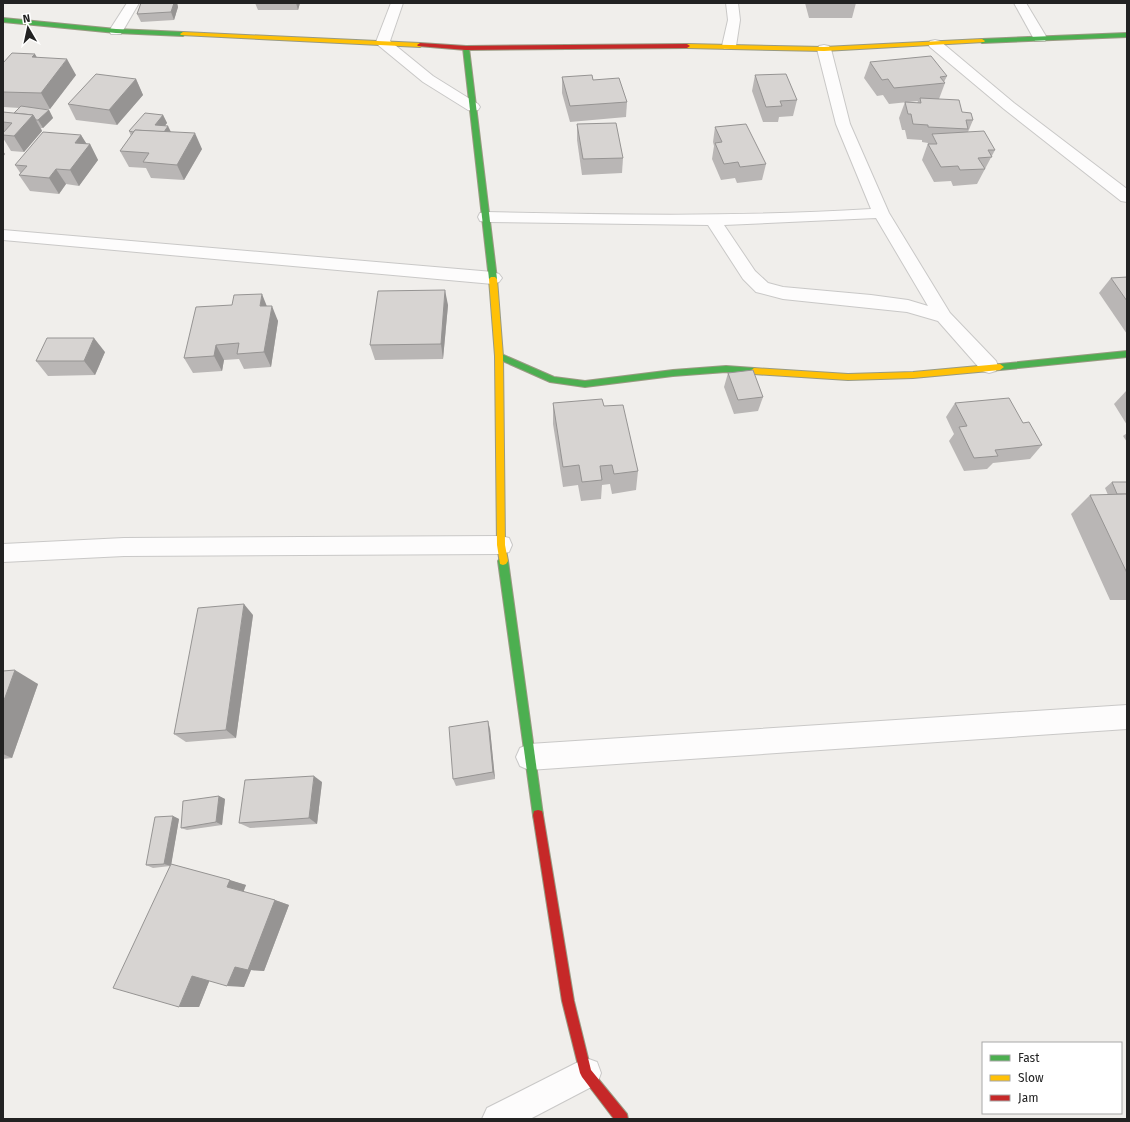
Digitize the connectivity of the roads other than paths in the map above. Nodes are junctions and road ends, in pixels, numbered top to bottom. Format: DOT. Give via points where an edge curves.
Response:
graph roads {
  1 [pos="133,3"];
  2 [pos="396,3"];
  3 [pos="732,3"];
  4 [pos="1020,3"];
  5 [pos="3,20"];
  6 [pos="116,31"];
  7 [pos="1127,35"];
  8 [pos="1040,38"];
  9 [pos="383,42"];
  10 [pos="935,44"];
  11 [pos="729,46"];
  12 [pos="466,48"];
  13 [pos="824,50"];
  14 [pos="473,107"];
  15 [pos="1127,197"];
  16 [pos="881,213"];
  17 [pos="486,217"];
  18 [pos="713,220"];
  19 [pos="3,235"];
  20 [pos="493,278"];
  21 [pos="944,316"];
  22 [pos="1127,354"];
  23 [pos="499,356"];
  24 [pos="989,366"];
  25 [pos="501,545"];
  26 [pos="3,553"];
  27 [pos="1127,717"];
  28 [pos="529,757"];
  29 [pos="586,1073"];
  30 [pos="498,1119"];
  31 [pos="622,1119"];
  1 -- 6 [label="street"];
  2 -- 9 [label="street"];
  3 -- 11 [label="street" via="734,20"];
  4 -- 8 [label="street"];
  5 -- 6 [label="street"];
  6 -- 9 [label="street"];
  7 -- 8 [label="street"];
  8 -- 10 [label="street"];
  9 -- 12 [label="street"];
  9 -- 14 [label="street" via="428,79"];
  10 -- 13 [label="street"];
  10 -- 15 [label="street" via="1009,106"];
  11 -- 12 [label="street"];
  11 -- 13 [label="street"];
  12 -- 14 [label="street"];
  13 -- 16 [label="street" via="843,124"];
  14 -- 17 [label="street"];
  16 -- 18 [label="street"];
  16 -- 21 [label="street"];
  17 -- 18 [label="street"];
  17 -- 20 [label="street"];
  18 -- 21 [label="street" via="749,276 762,288 783,293 908,306"];
  19 -- 20 [label="street"];
  20 -- 23 [label="street"];
  21 -- 24 [label="street"];
  22 -- 24 [label="street"];
  23 -- 24 [label="street" via="553,380 585,384 726,369 848,377 913,375"];
  23 -- 25 [label="street"];
  25 -- 26 [label="street" via="124,547"];
  25 -- 28 [label="street"];
  27 -- 28 [label="street"];
  28 -- 29 [label="street" via="568,1001"];
  29 -- 30 [label="street"];
  29 -- 31 [label="street"];
}
